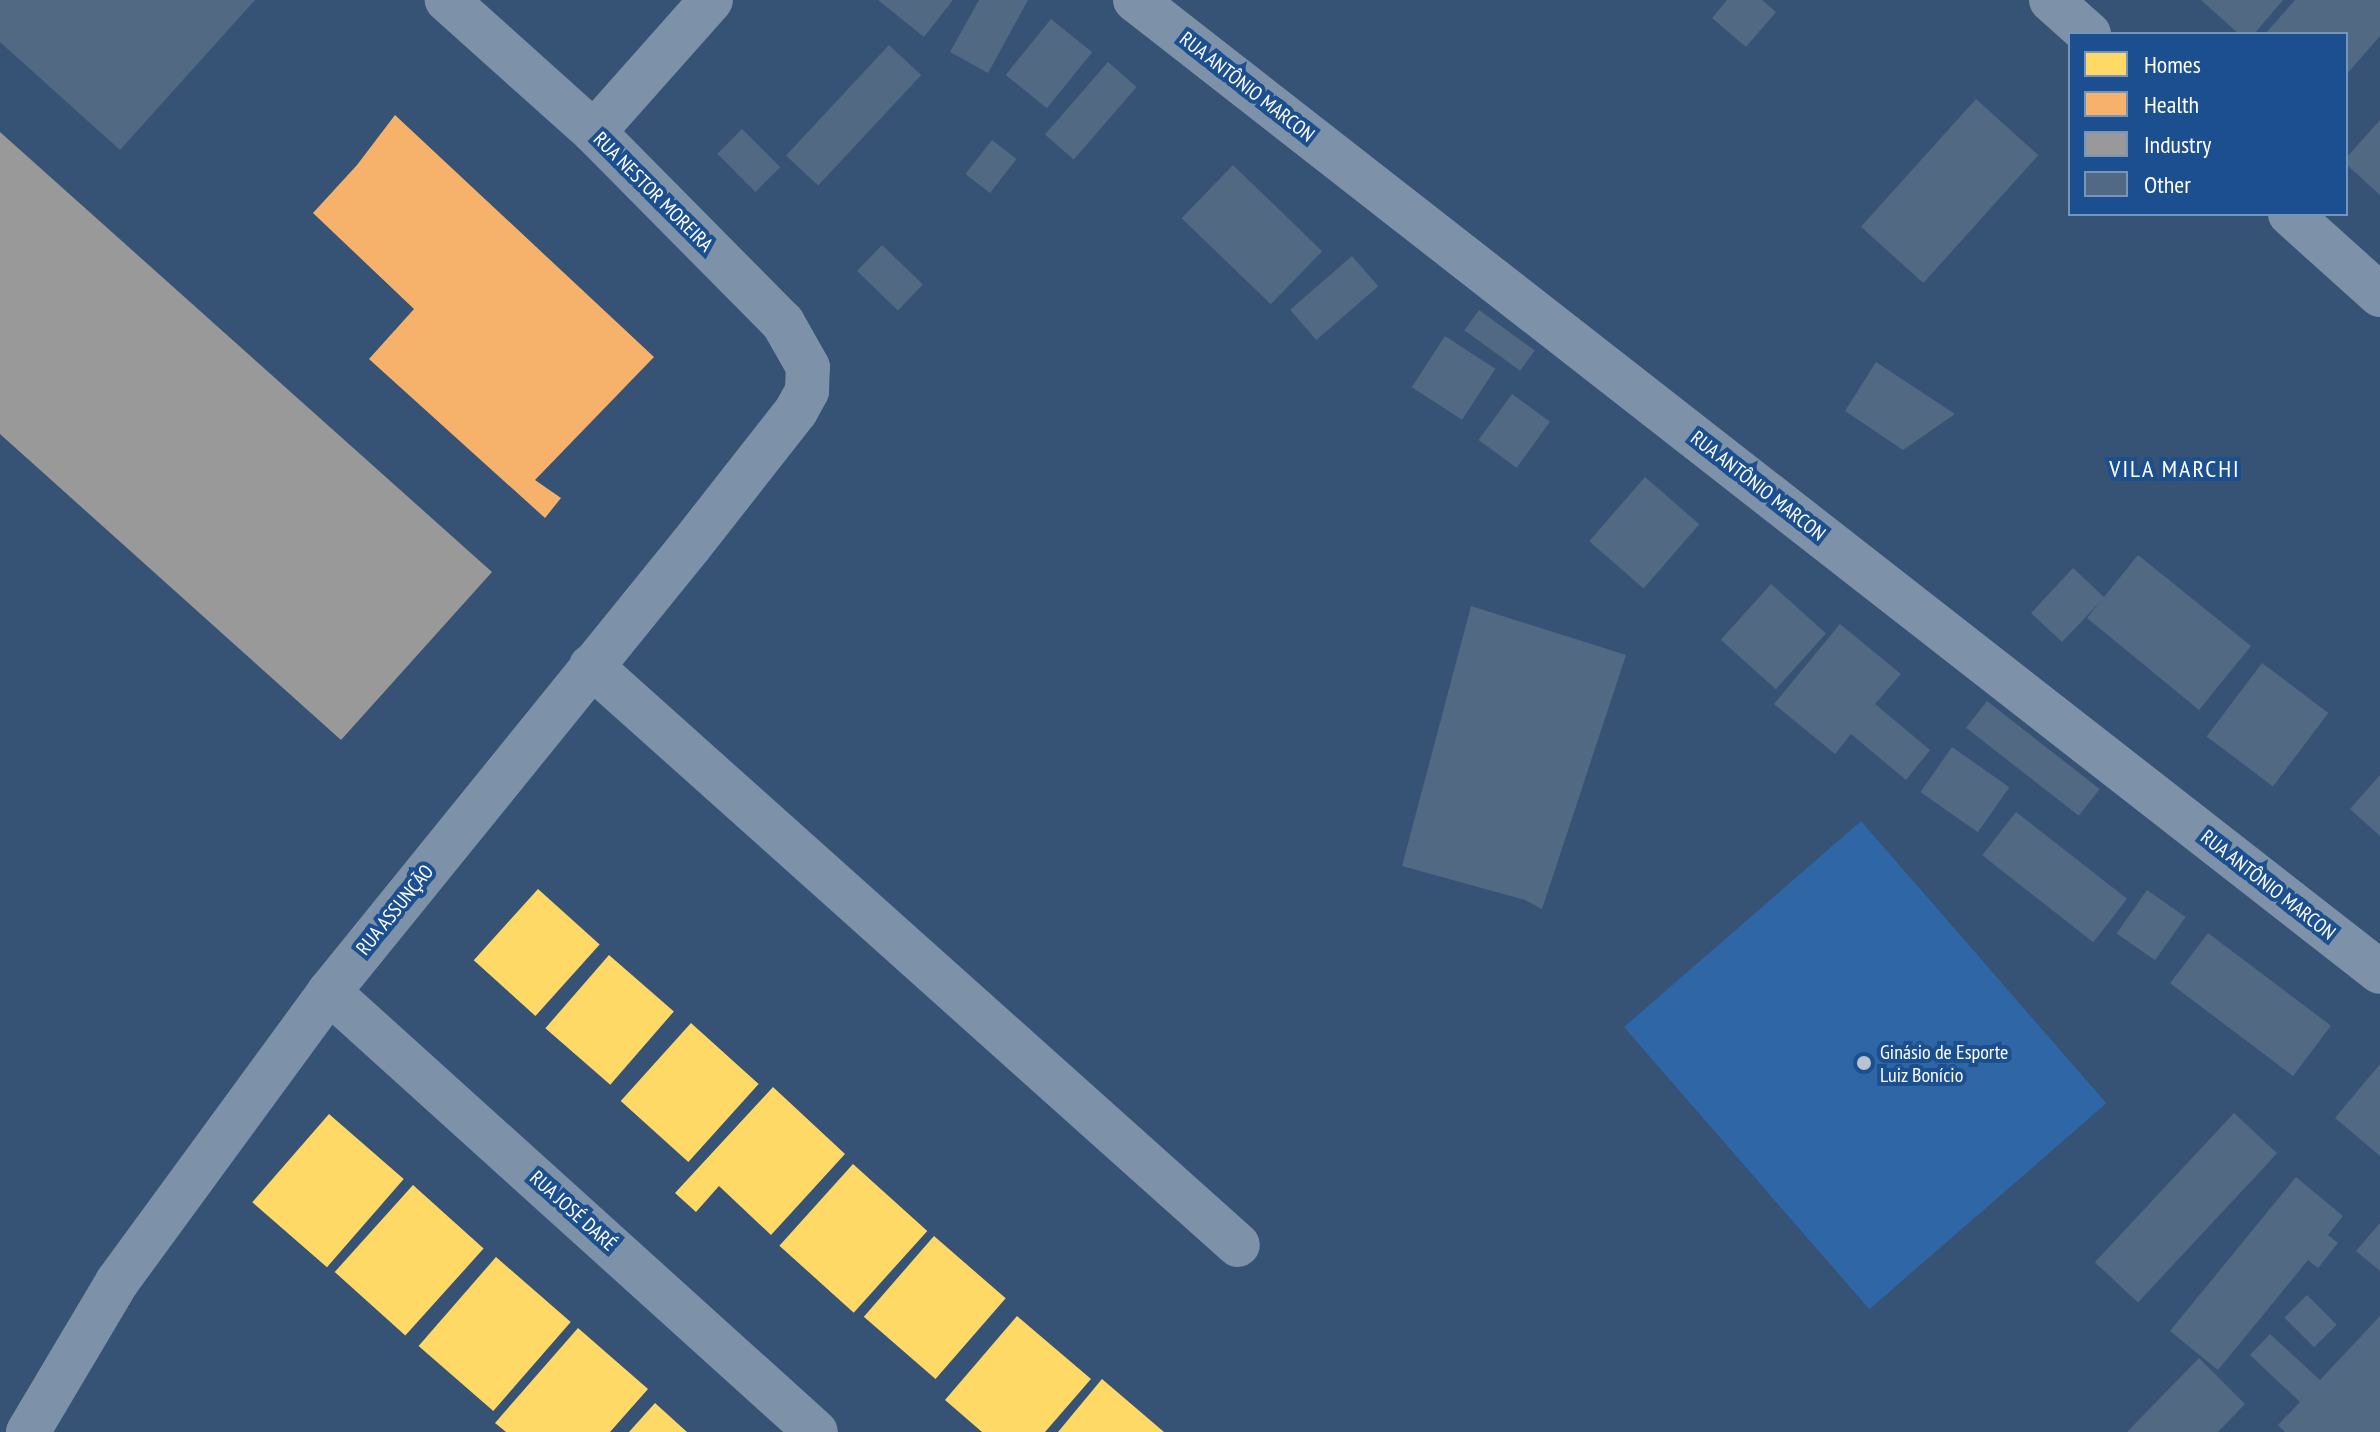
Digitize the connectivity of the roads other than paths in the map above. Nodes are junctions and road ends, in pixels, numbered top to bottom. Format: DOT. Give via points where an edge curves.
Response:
graph roads {
  1 [pos="447,0"];
  2 [pos="711,0"];
  3 [pos="1135,0"];
  4 [pos="2051,0"];
  5 [pos="2087,32"];
  6 [pos="594,132"];
  7 [pos="2292,216"];
  8 [pos="2380,295"];
  9 [pos="796,411"];
  10 [pos="591,666"];
  11 [pos="2380,972"];
  12 [pos="329,992"];
  13 [pos="1238,1245"];
  14 [pos="28,1432"];
  15 [pos="816,1432"];
  1 -- 6 [label="street, RUA NESTOR MOREIRA"];
  2 -- 6 [label="street"];
  3 -- 11 [label="street, RUA ANTÔNIO MARCON"];
  4 -- 5 [label="street"];
  6 -- 9 [label="street, RUA NESTOR MOREIRA" via="783,323 808,367 807,391"];
  7 -- 8 [label="street"];
  9 -- 10 [label="street, RUA ASSUNÇÃO"];
  10 -- 12 [label="street, RUA ASSUNÇÃO"];
  10 -- 13 [label="street"];
  12 -- 14 [label="street, RUA ASSUNÇÃO" via="117,1282"];
  12 -- 15 [label="street, RUA JOSÉ DARÉ"];
}
